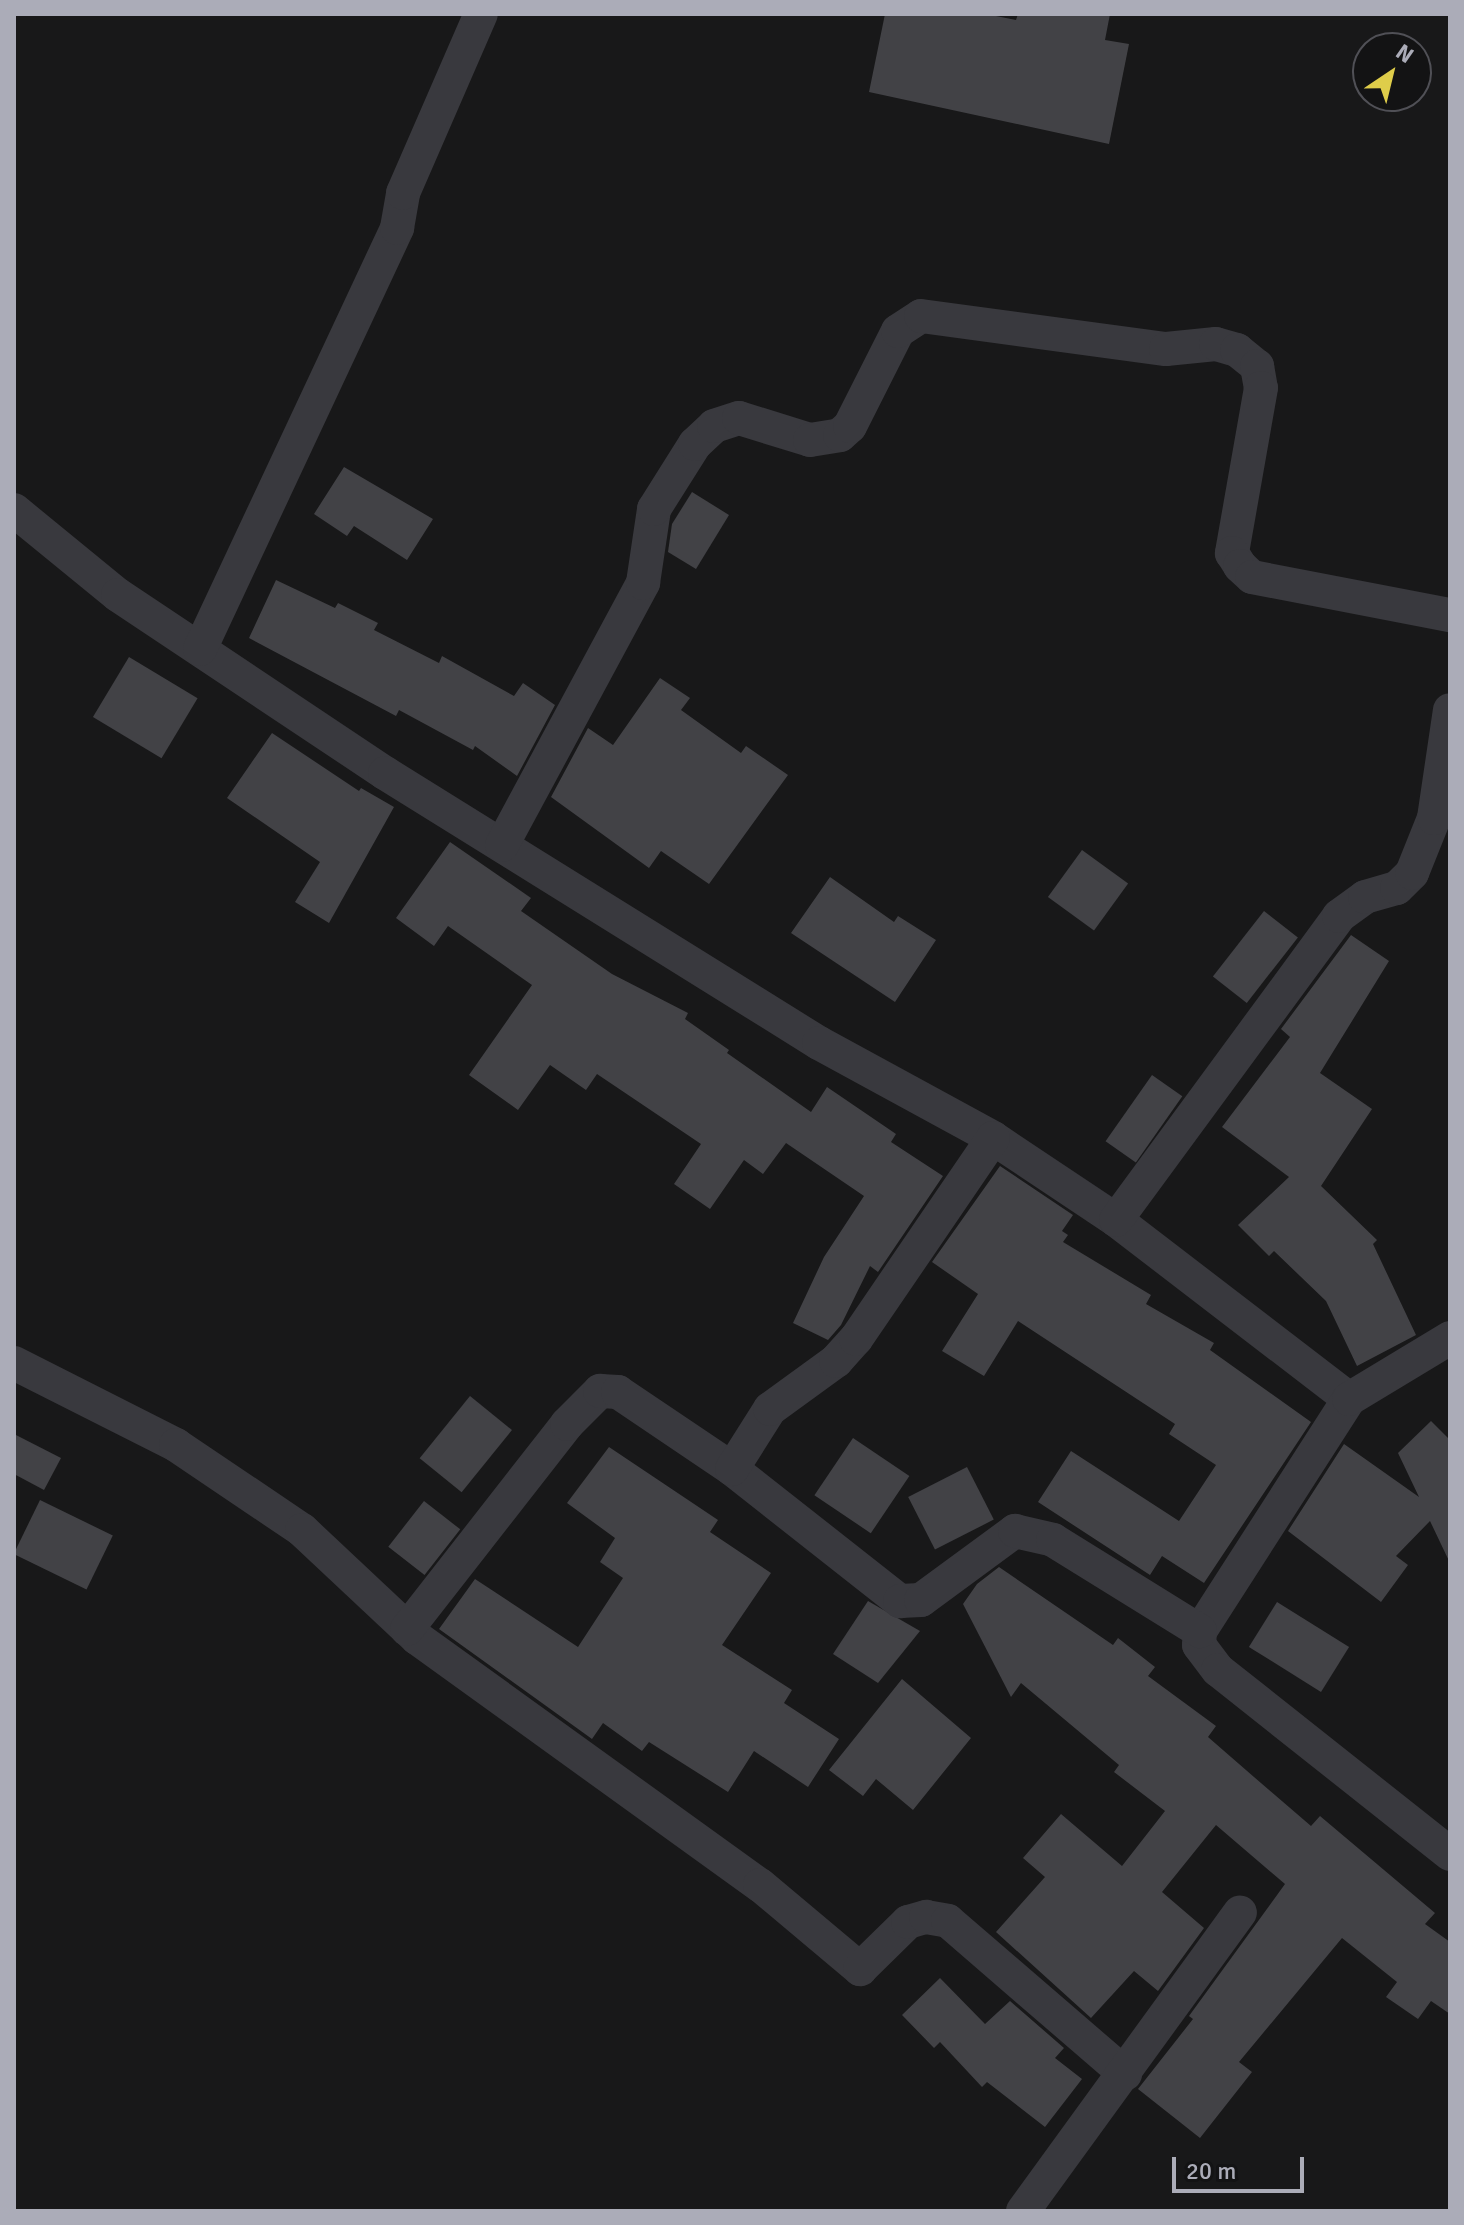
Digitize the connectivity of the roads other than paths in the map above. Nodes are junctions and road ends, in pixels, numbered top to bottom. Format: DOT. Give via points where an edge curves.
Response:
graph roads {
  1 [pos="481,14"];
  2 [pos="14,510"];
  3 [pos="1450,615"];
  4 [pos="200,649"];
  5 [pos="1450,710"];
  6 [pos="502,845"];
  7 [pos="993,1138"];
  8 [pos="1116,1220"];
  9 [pos="1450,1338"];
  10 [pos="14,1363"];
  11 [pos="1349,1399"];
  12 [pos="732,1469"];
  13 [pos="407,1629"];
  14 [pos="1200,1631"];
  15 [pos="1450,1854"];
  16 [pos="1240,1912"];
  17 [pos="1125,2074"];
  18 [pos="1023,2211"];
  1 -- 4 [label="street" via="403,193 397,228"];
  2 -- 4 [label="street" via="118,595"];
  3 -- 6 [label="street" via="1252,577 1240,566 1232,553 1261,388 1257,366 1237,350 1216,344 1166,349 921,316 898,331 850,426 840,435 810,440 739,418 714,426 695,444 654,509 643,583"];
  4 -- 6 [label="street"];
  5 -- 8 [label="street" via="1434,818 1412,873 1397,888 1365,897 1339,916"];
  6 -- 7 [label="street" via="819,1043"];
  7 -- 8 [label="street"];
  7 -- 12 [label="street" via="856,1339 836,1361 770,1409"];
  8 -- 11 [label="street"];
  9 -- 11 [label="street"];
  10 -- 13 [label="street" via="98,1402 242,1488 302,1530"];
  11 -- 14 [label="street"];
  12 -- 13 [label="street" via="618,1392 600,1391 567,1424"];
  12 -- 14 [label="street" via="900,1601 915,1603 1015,1531 1053,1540"];
  13 -- 17 [label="street" via="760,1885 860,1969 916,1918 948,1921"];
  14 -- 15 [label="street" via="1201,1651 1218,1670"];
  16 -- 17 [label="street"];
  17 -- 18 [label="street"];
}
